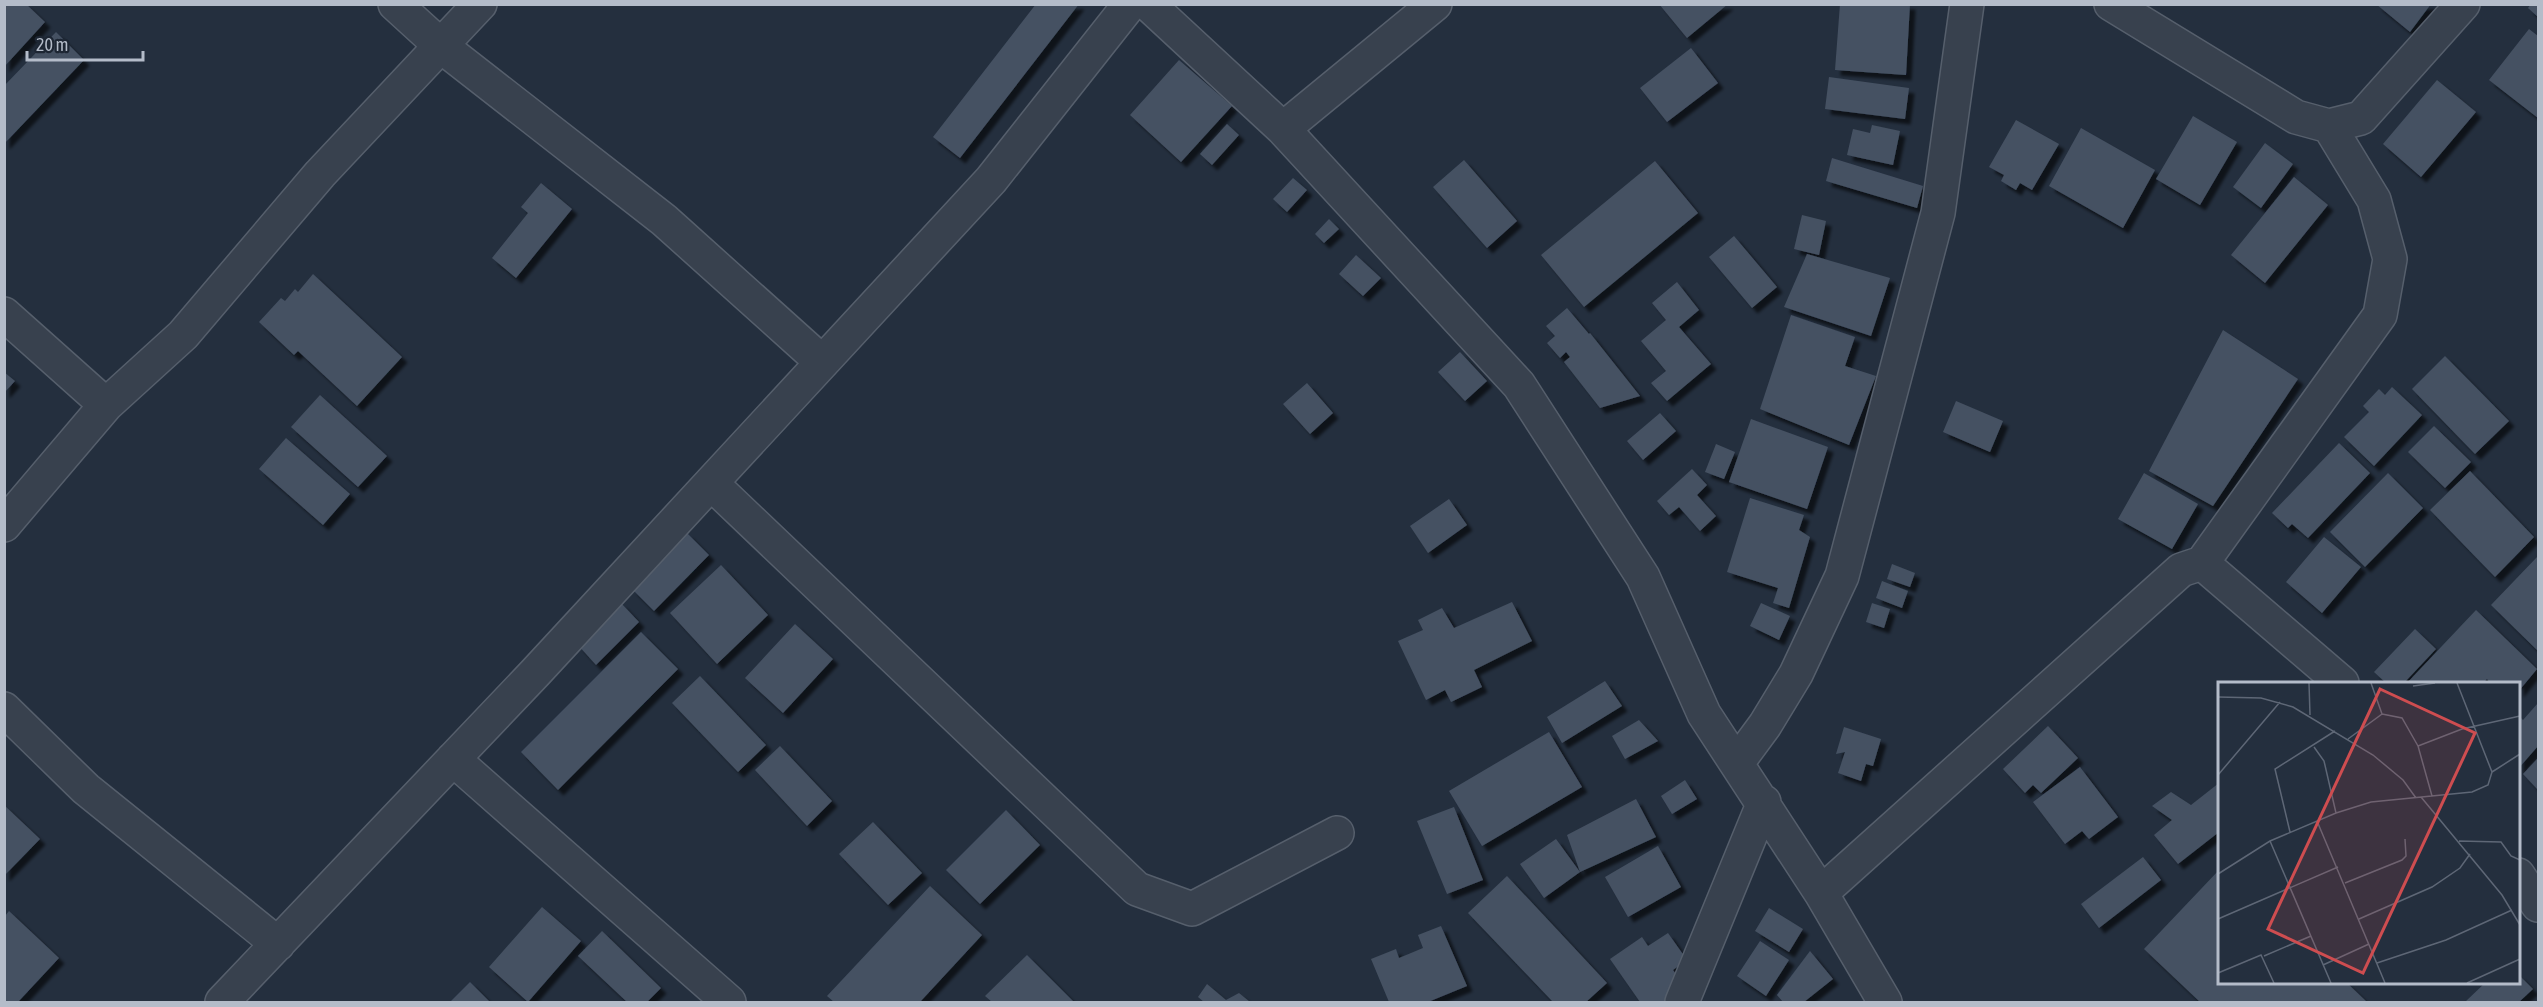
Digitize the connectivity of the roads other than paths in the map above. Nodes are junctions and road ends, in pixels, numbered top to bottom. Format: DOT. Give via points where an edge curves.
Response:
graph roads {
  1 [pos="395,4"];
  2 [pos="480,4"];
  3 [pos="1130,4"];
  4 [pos="1148,4"];
  5 [pos="1435,4"];
  6 [pos="1967,4"];
  7 [pos="2111,4"];
  8 [pos="2463,4"];
  9 [pos="441,46"];
  10 [pos="2329,126"];
  11 [pos="1283,129"];
  12 [pos="4,314"];
  13 [pos="822,362"];
  14 [pos="106,405"];
  15 [pos="711,483"];
  16 [pos="4,525"];
  17 [pos="2202,563"];
  18 [pos="2341,682"];
  19 [pos="4,709"];
  20 [pos="453,759"];
  21 [pos="1737,763"];
  22 [pos="1764,802"];
  23 [pos="1337,833"];
  24 [pos="2519,878"];
  25 [pos="1821,893"];
  26 [pos="2538,905"];
  27 [pos="278,944"];
  28 [pos="222,1002"];
  29 [pos="729,1002"];
  30 [pos="1682,1002"];
  31 [pos="1885,1002"];
  1 -- 9 [label="street"];
  2 -- 9 [label="street"];
  3 -- 13 [label="street" via="991,180"];
  4 -- 11 [label="street"];
  5 -- 11 [label="street"];
  6 -- 21 [label="street" via="1938,213 1842,576 1796,674"];
  7 -- 10 [label="street" via="2296,117"];
  8 -- 10 [label="street" via="2361,118"];
  9 -- 13 [label="street" via="664,220"];
  9 -- 14 [label="street" via="320,174 183,334"];
  10 -- 17 [label="street" via="2374,200 2390,259 2380,315"];
  11 -- 21 [label="street" via="1519,385 1643,578 1704,714"];
  12 -- 14 [label="street"];
  13 -- 15 [label="street"];
  14 -- 16 [label="street"];
  15 -- 20 [label="street"];
  15 -- 23 [label="street" via="1137,889 1192,909"];
  17 -- 18 [label="street"];
  17 -- 25 [label="street" via="2181,570"];
  19 -- 27 [label="street" via="86,789"];
  20 -- 27 [label="street"];
  20 -- 29 [label="street"];
  21 -- 22 [label="street"];
  22 -- 25 [label="street"];
  22 -- 30 [label="street"];
  24 -- 26 [label="street"];
  25 -- 31 [label="street"];
  27 -- 28 [label="street"];
}
